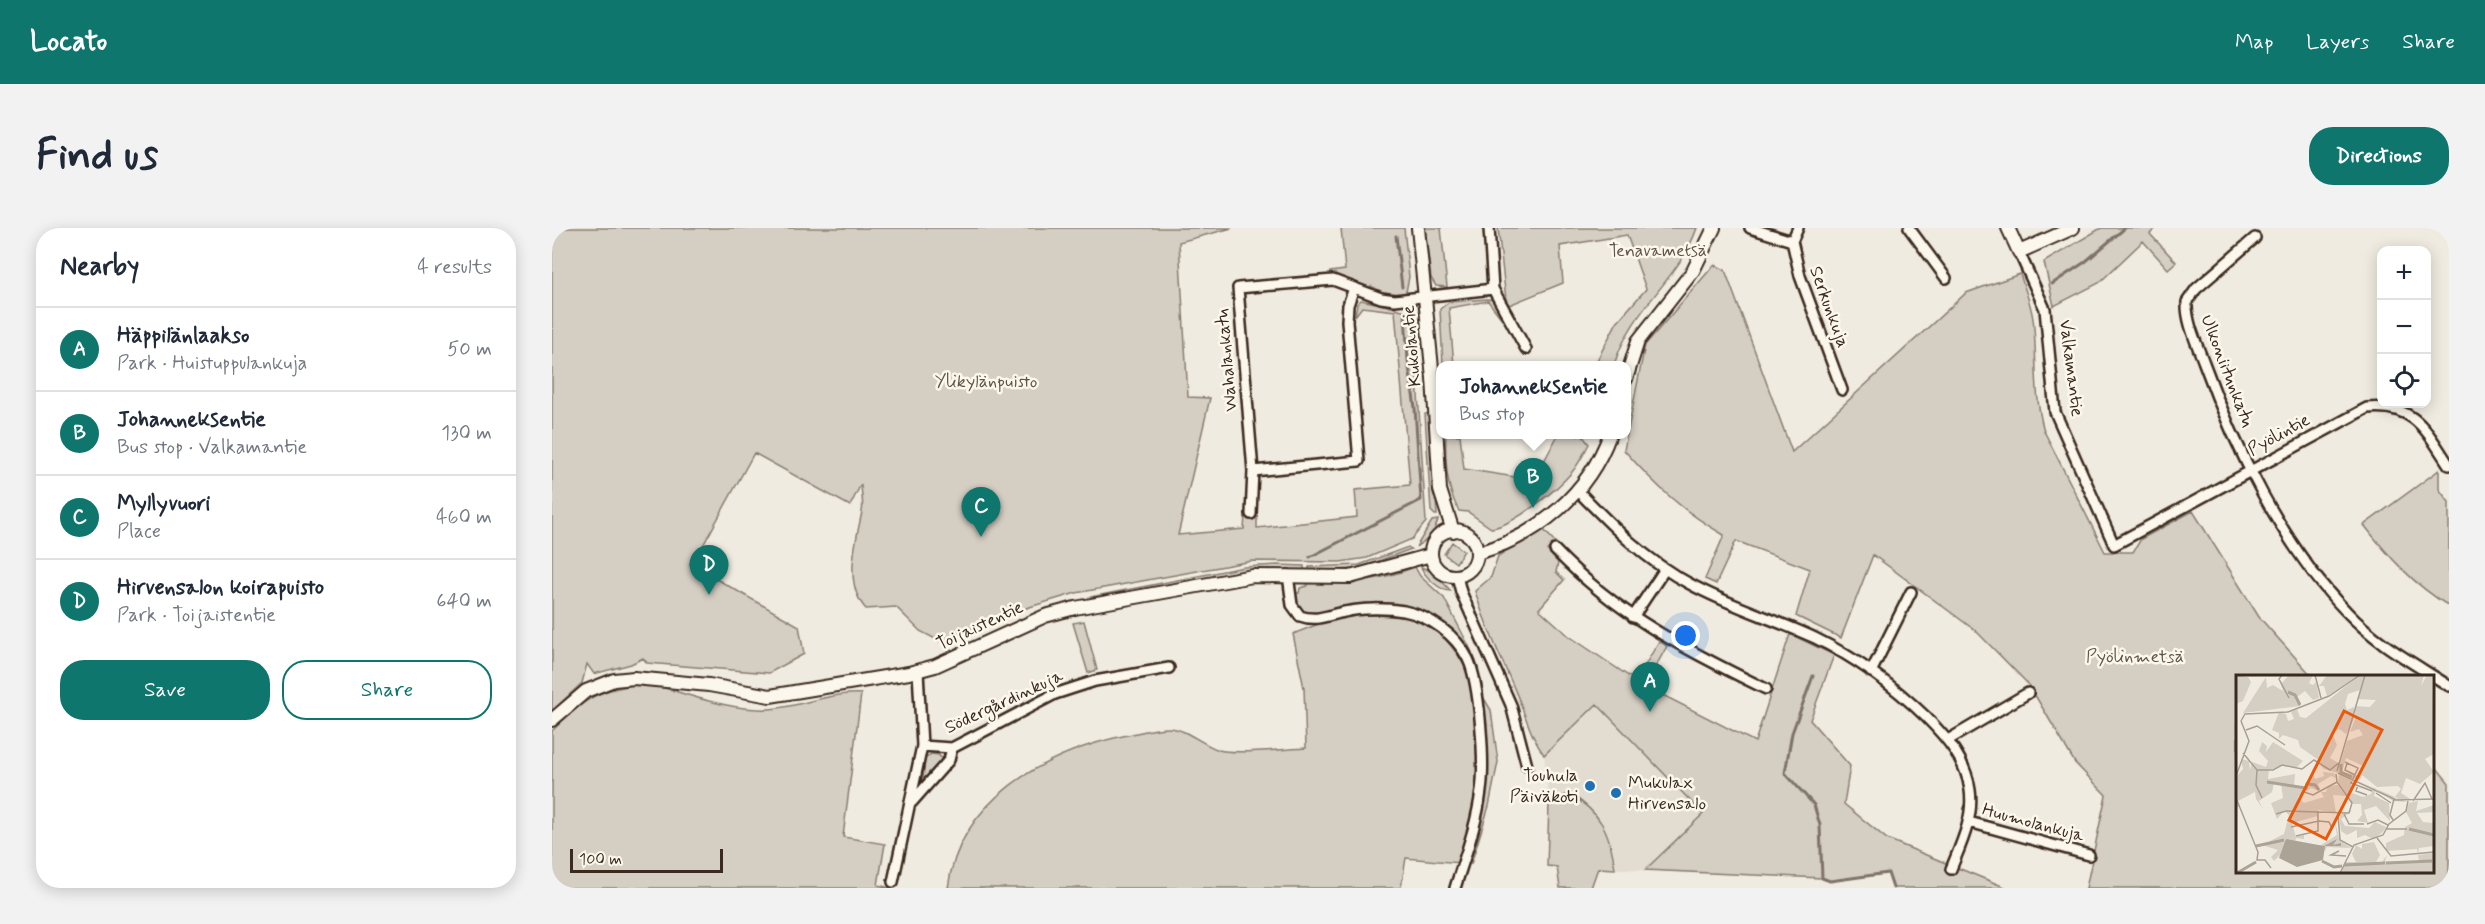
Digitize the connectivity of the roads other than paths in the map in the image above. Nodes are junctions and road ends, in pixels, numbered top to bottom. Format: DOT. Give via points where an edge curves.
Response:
graph roads {
  1 [pos="1418,228"];
  2 [pos="1489,228"];
  3 [pos="1714,228"];
  4 [pos="1750,228"];
  5 [pos="1798,228"];
  6 [pos="1909,228"];
  7 [pos="2008,228"];
  8 [pos="2073,228"];
  9 [pos="2255,238"];
  10 [pos="1792,241"];
  11 [pos="2019,252"];
  12 [pos="1946,278"];
  13 [pos="1354,288"];
  14 [pos="1493,289"];
  15 [pos="1425,297"];
  16 [pos="1526,349"];
  17 [pos="1631,363"];
  18 [pos="1842,390"];
  19 [pos="1436,439"];
  20 [pos="1436,439"];
  21 [pos="1608,439"];
  22 [pos="2449,465"];
  23 [pos="2251,470"];
  24 [pos="1253,471"];
  25 [pos="1578,491"];
  26 [pos="1251,514"];
  27 [pos="1453,531"];
  28 [pos="2114,545"];
  29 [pos="1555,550"];
  30 [pos="1476,553"];
  31 [pos="1431,555"];
  32 [pos="1665,569"];
  33 [pos="1288,575"];
  34 [pos="1457,576"];
  35 [pos="1911,592"];
  36 [pos="1633,617"];
  37 [pos="1169,668"];
  38 [pos="918,671"];
  39 [pos="1871,672"];
  40 [pos="2431,675"];
  41 [pos="2434,677"];
  42 [pos="2449,686"];
  43 [pos="1766,689"];
  44 [pos="2028,693"];
  45 [pos="552,720"];
  46 [pos="1948,740"];
  47 [pos="922,746"];
  48 [pos="952,748"];
  49 [pos="1527,766"];
  50 [pos="912,802"];
  51 [pos="1969,822"];
  52 [pos="2089,855"];
  53 [pos="1951,869"];
  54 [pos="893,882"];
  55 [pos="1455,888"];
  1 -- 15 [label="street, Kukolantie"];
  2 -- 14 [label="street"];
  3 -- 17 [label="street" via="1693,271 1638,341"];
  4 -- 10 [label="street"];
  5 -- 10 [label="street"];
  6 -- 12 [label="street"];
  7 -- 11 [label="street, Valkamantie"];
  8 -- 11 [label="street"];
  9 -- 23 [label="street, Ulkoniitunkatu" via="2196,289 2189,297 2187,309 2212,386"];
  10 -- 18 [label="street, Serkunkuja" via="1800,276"];
  11 -- 28 [label="street, Valkamantie" via="2045,309 2055,412"];
  13 -- 15 [label="street, Wahalankatu" via="1385,299"];
  13 -- 24 [label="street" via="1347,321 1359,461"];
  13 -- 24 [label="street, Wahalankatu" via="1333,280 1238,288"];
  14 -- 15 [label="street, Wahalankatu"];
  14 -- 16 [label="street"];
  15 -- 19 [label="street, Kukolantie"];
  20 -- 27 [label="street, Kukolantie" via="1440,490"];
  21 -- 25 [label="street" via="1595,468"];
  22 -- 23 [label="street, Pyölintie" via="2422,424 2403,411 2376,407 2355,412"];
  23 -- 28 [label="street, Pyölintie"];
  23 -- 40 [label="street, Ulkoniitunkatu" via="2296,546 2335,600 2386,648"];
  24 -- 26 [label="street, Wahalankatu"];
  25 -- 30 [label="street" via="1522,536"];
  25 -- 32 [label="street" via="1621,534"];
  27 -- 30 [label="street" via="1470,537"];
  27 -- 31 [label="street" via="1439,536"];
  29 -- 36 [label="street" via="1599,593"];
  30 -- 34 [label="street" via="1471,568"];
  31 -- 33 [label="street, Toijaistentie" via="1350,577"];
  31 -- 34 [label="street" via="1439,571"];
  32 -- 36 [label="street"];
  32 -- 39 [label="street" via="1714,596 1813,637"];
  33 -- 38 [label="street, Toijaistentie" via="1252,576 1075,608 1045,616"];
  33 -- 55 [label="street" via="1292,604 1300,616 1316,619 1364,609 1403,611 1429,618 1468,659 1476,690 1482,788 1476,822"];
  34 -- 49 [label="street" via="1510,705"];
  35 -- 39 [label="street"];
  36 -- 43 [label="street"];
  37 -- 48 [label="street, Södergårdinkuja" via="1095,681 1055,694"];
  38 -- 45 [label="street, Toijaistentie" via="770,696 709,685 634,678 614,680 586,691"];
  38 -- 47 [label="street"];
  39 -- 46 [label="street" via="1916,707"];
  41 -- 42 [label="street, Ulkoniitunkatu"];
  44 -- 46 [label="street"];
  46 -- 51 [label="street" via="1968,780"];
  47 -- 48 [label="street, Södergårdinkuja"];
  47 -- 50 [label="street"];
  48 -- 50 [label="street" via="949,760"];
  50 -- 54 [label="street"];
  51 -- 52 [label="street, Huumolankuja"];
  51 -- 53 [label="street"];
}
